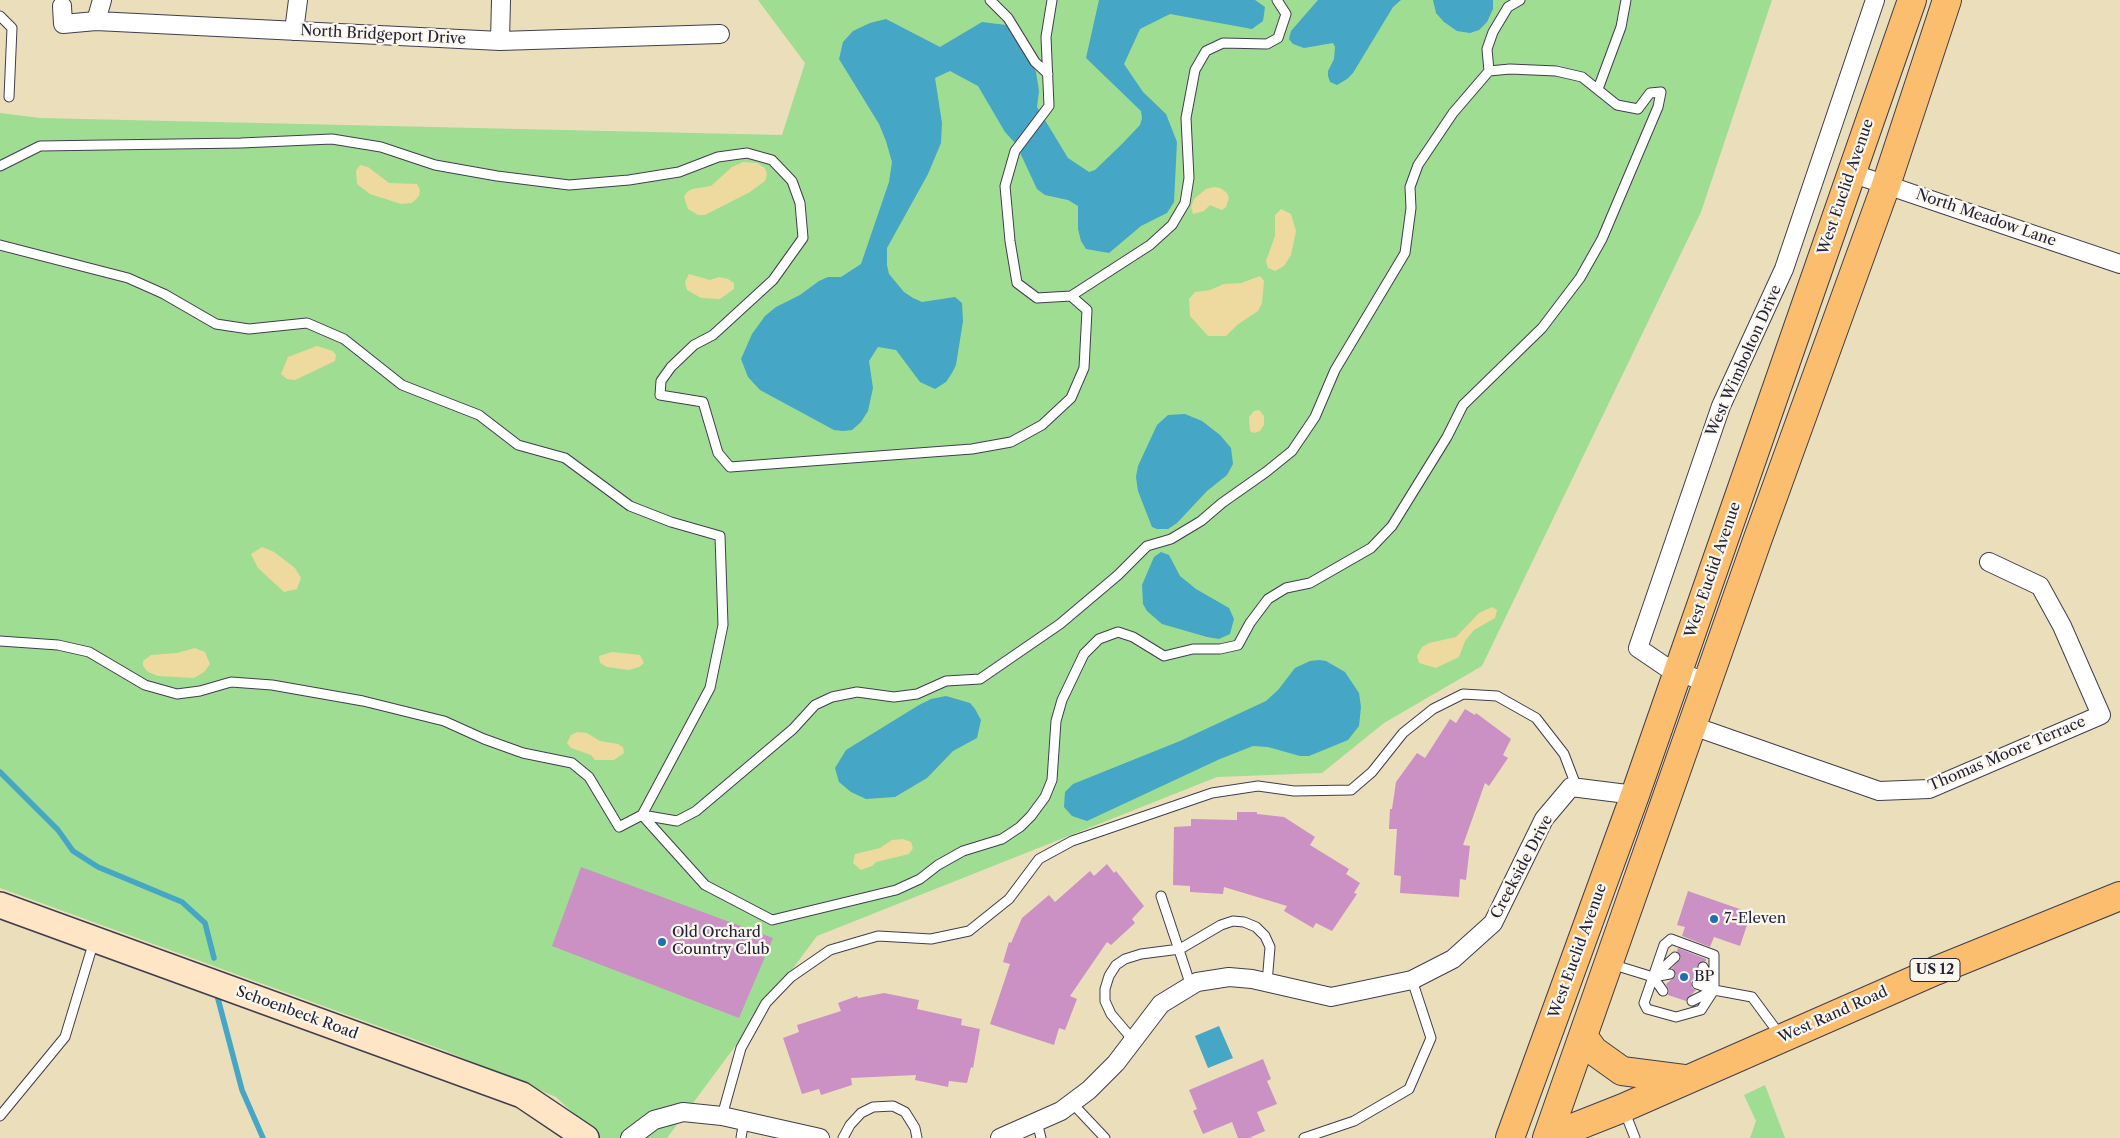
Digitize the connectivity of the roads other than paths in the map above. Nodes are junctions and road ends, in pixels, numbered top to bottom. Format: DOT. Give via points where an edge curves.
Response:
graph roads {
  1 [pos="102,0"];
  2 [pos="298,0"];
  3 [pos="501,0"];
  4 [pos="990,0"];
  5 [pos="1052,0"];
  6 [pos="1277,0"];
  7 [pos="1520,0"];
  8 [pos="1626,0"];
  9 [pos="1875,0"];
  10 [pos="1912,0"];
  11 [pos="1947,0"];
  12 [pos="62,6"];
  13 [pos="0,16"];
  14 [pos="96,21"];
  15 [pos="294,31"];
  16 [pos="720,34"];
  17 [pos="500,41"];
  18 [pos="1489,71"];
  19 [pos="1048,74"];
  20 [pos="1598,90"];
  21 [pos="9,97"];
  22 [pos="0,166"];
  23 [pos="1851,173"];
  24 [pos="1886,184"];
  25 [pos="0,245"];
  26 [pos="2120,264"];
  27 [pos="1071,296"];
  28 [pos="1989,562"];
  29 [pos="0,641"];
  30 [pos="1678,672"];
  31 [pos="1708,683"];
  32 [pos="1693,726"];
  33 [pos="1577,788"];
  34 [pos="1635,795"];
  35 [pos="642,815"];
  36 [pos="1162,896"];
  37 [pos="2120,896"];
  38 [pos="0,905"];
  39 [pos="95,938"];
  40 [pos="1180,949"];
  41 [pos="1675,957"];
  42 [pos="1609,964"];
  43 [pos="1703,967"];
  44 [pos="1670,974"];
  45 [pos="1652,977"];
  46 [pos="1412,980"];
  47 [pos="1267,983"];
  48 [pos="1697,984"];
  49 [pos="1191,986"];
  50 [pos="1714,990"];
  51 [pos="1663,991"];
  52 [pos="1692,1001"];
  53 [pos="1583,1036"];
  54 [pos="1781,1037"];
  55 [pos="1134,1040"];
  56 [pos="1684,1079"];
  57 [pos="1072,1103"];
  58 [pos="1623,1108"];
  59 [pos="0,1116"];
  60 [pos="722,1116"];
  61 [pos="744,1120"];
  62 [pos="1039,1130"];
  63 [pos="1009,1136"];
  64 [pos="586,1138"];
  65 [pos="630,1138"];
  66 [pos="741,1138"];
  67 [pos="820,1138"];
  68 [pos="843,1138"];
  69 [pos="917,1138"];
  70 [pos="1104,1138"];
  71 [pos="1304,1138"];
  72 [pos="1510,1138"];
  73 [pos="1547,1138"];
  74 [pos="1635,1138"];
  1 -- 14 [label="street"];
  2 -- 15 [label="street"];
  3 -- 17 [label="street"];
  4 -- 19 [label="lane" via="1008,18 1036,62"];
  5 -- 19 [label="lane" via="1046,37"];
  6 -- 27 [label="lane" via="1286,14 1278,38 1267,44 1223,43 1206,51 1196,70 1186,118 1189,178 1185,203 1172,225 1150,245"];
  7 -- 18 [label="lane" via="1508,7 1493,32 1487,49"];
  8 -- 20 [label="lane" via="1621,27"];
  9 -- 30 [label="street, West Wimbolton Drive" via="1784,269 1721,406 1638,648"];
  10 -- 23 [label="main road, West Euclid Avenue"];
  11 -- 24 [label="main road"];
  12 -- 14 [label="street, North Bridgeport Drive" via="63,24"];
  13 -- 21 [label="lane" via="12,28"];
  14 -- 15 [label="street, North Bridgeport Drive"];
  15 -- 17 [label="street, North Bridgeport Drive"];
  16 -- 17 [label="street, North Bridgeport Drive"];
  18 -- 20 [label="lane" via="1556,71 1582,77"];
  18 -- 35 [label="lane" via="1453,114 1418,165 1410,187 1411,208 1405,253 1335,370 1314,417 1292,451 1201,521 1171,539 1147,546 1060,624 980,679 946,681 916,694 902,696 857,692 832,697 815,705 793,729 696,811 677,820"];
  19 -- 27 [label="lane" via="1049,106 1015,151 1005,186 1010,241 1017,283 1037,298"];
  20 -- 35 [label="lane" via="1617,105 1638,109 1650,93 1661,92 1658,107 1602,239 1580,278 1542,328 1462,405 1447,437 1392,526 1371,548 1310,583 1286,588 1268,599 1250,622 1238,645 1164,656 1133,637 1118,632 1099,639 1084,654 1062,700 1056,721 1052,780 1045,797 1020,827 1002,839 963,851 920,879 896,890 772,920 705,885"];
  22 -- 27 [label="lane" via="40,146 332,139 381,147 436,165 569,185 679,172 718,157 747,153 772,160 792,181 800,203 803,238 773,280 713,335 694,345 677,361 660,388 660,395 703,402 718,454 730,467 972,449 1011,442 1042,425 1071,398 1084,368 1087,310"];
  23 -- 24 [label="street, North Meadow Lane"];
  23 -- 30 [label="main road, West Euclid Avenue"];
  24 -- 26 [label="street, North Meadow Lane"];
  24 -- 31 [label="main road"];
  25 -- 35 [label="lane" via="128,278 216,324 249,329 307,323 344,339 402,385 479,415 518,445 564,458 630,506 720,536 723,625 710,688"];
  28 -- 32 [label="street, Thomas Moore Terrace" via="2040,586 2062,626 2101,715 1929,790 1879,790"];
  29 -- 35 [label="lane" via="58,645 89,652 145,685 177,694 231,682 272,685 363,701 444,721 523,753 572,763 589,777 619,827"];
  30 -- 31 [label="street, West Wimbolton Drive"];
  30 -- 34 [label="main road, West Euclid Avenue"];
  31 -- 32 [label="main road"];
  32 -- 42 [label="main road"];
  33 -- 34 [label="street"];
  33 -- 46 [label="street, Creekside Drive" via="1571,787 1544,819 1493,923 1453,959"];
  33 -- 60 [label="lane" via="1564,754 1536,718 1497,696 1462,694 1433,709 1402,733 1372,772 1351,790 1294,791 1258,786 1212,793 1072,841 1039,859 1009,899 969,931 931,939 878,936 830,950 791,977 766,1003 741,1048"];
  34 -- 72 [label="main road, West Euclid Avenue"];
  36 -- 40 [label="lane"];
  37 -- 54 [label="main road, West Rand Road / US 12"];
  38 -- 39 [label="main road, Schoenbeck Road"];
  39 -- 59 [label="lane" via="65,1037"];
  39 -- 64 [label="main road, Schoenbeck Road" via="522,1095"];
  40 -- 47 [label="lane" via="1220,925 1244,922 1256,927 1270,947"];
  40 -- 49 [label="lane"];
  40 -- 55 [label="lane" via="1125,959 1109,976 1105,1001 1111,1014"];
  41 -- 45 [label="lane"];
  42 -- 45 [label="lane"];
  42 -- 53 [label="main road"];
  43 -- 50 [label="lane"];
  44 -- 45 [label="lane"];
  45 -- 50 [label="lane" via="1644,1002 1647,1009 1676,1017 1701,1010"];
  45 -- 50 [label="lane" via="1664,945 1671,940 1714,955"];
  45 -- 51 [label="lane"];
  46 -- 47 [label="street, Creekside Drive" via="1330,997"];
  46 -- 71 [label="lane" via="1431,1038 1409,1089 1354,1121"];
  47 -- 49 [label="street, Creekside Drive" via="1229,977 1197,982"];
  48 -- 50 [label="lane"];
  49 -- 55 [label="street, Creekside Drive" via="1161,1004"];
  50 -- 52 [label="lane"];
  50 -- 54 [label="lane" via="1752,997"];
  53 -- 56 [label="main road" via="1594,1051 1622,1071"];
  53 -- 73 [label="main road"];
  54 -- 56 [label="main road, West Rand Road / US 12"];
  55 -- 57 [label="street, Creekside Drive" via="1116,1063"];
  56 -- 58 [label="main road, West Rand Road / US 12"];
  57 -- 62 [label="street, Creekside Drive"];
  57 -- 70 [label="lane"];
  58 -- 73 [label="main road, West Rand Road / US 12"];
  58 -- 74 [label="lane"];
  60 -- 61 [label="street"];
  60 -- 65 [label="street" via="683,1112 654,1120"];
  61 -- 66 [label="lane"];
  61 -- 67 [label="street"];
  62 -- 63 [label="street, Creekside Drive"];
  68 -- 69 [label="lane" via="861,1113 873,1107 893,1106 906,1112"];
}
